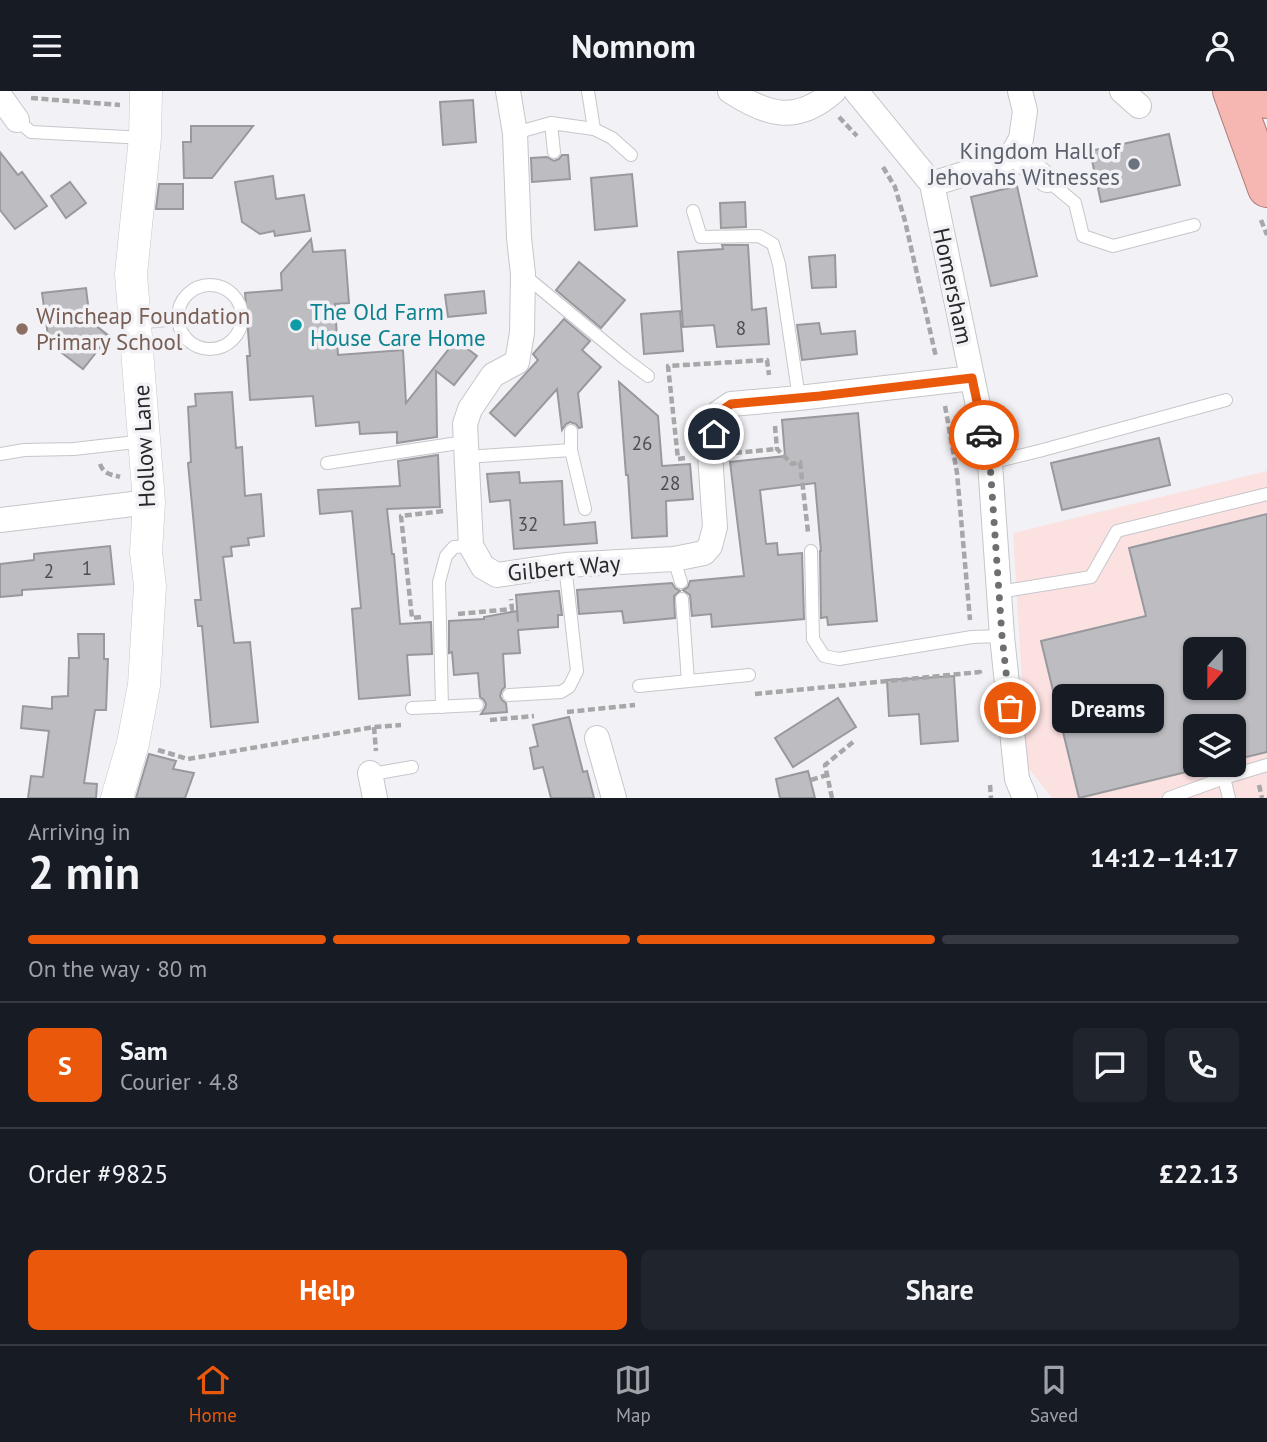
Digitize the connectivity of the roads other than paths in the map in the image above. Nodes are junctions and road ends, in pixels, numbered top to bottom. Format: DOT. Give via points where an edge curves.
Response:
graph roads {
  1 [pos="508,91"];
  2 [pos="588,91"];
  3 [pos="730,91"];
  4 [pos="856,91"];
  5 [pos="1020,91"];
  6 [pos="1231,91"];
  7 [pos="1264,91"];
  8 [pos="0,96"];
  9 [pos="829,96"];
  10 [pos="133,98"];
  11 [pos="1267,99"];
  12 [pos="17,120"];
  13 [pos="551,123"];
  14 [pos="594,129"];
  15 [pos="514,133"];
  16 [pos="145,138"];
  17 [pos="554,152"];
  18 [pos="1013,153"];
  19 [pos="631,155"];
  20 [pos="1047,180"];
  21 [pos="932,184"];
  22 [pos="1267,188"];
  23 [pos="693,211"];
  24 [pos="1194,225"];
  25 [pos="523,274"];
  26 [pos="177,319"];
  27 [pos="135,323"];
  28 [pos="648,376"];
  29 [pos="972,378"];
  30 [pos="799,398"];
  31 [pos="1226,400"];
  32 [pos="571,431"];
  33 [pos="145,441"];
  34 [pos="466,450"];
  35 [pos="571,450"];
  36 [pos="0,454"];
  37 [pos="327,463"];
  38 [pos="990,463"];
  39 [pos="148,492"];
  40 [pos="1267,493"];
  41 [pos="585,509"];
  42 [pos="0,520"];
  43 [pos="471,546"];
  44 [pos="811,551"];
  45 [pos="565,565"];
  46 [pos="999,592"];
  47 [pos="682,599"];
  48 [pos="1002,636"];
  49 [pos="749,675"];
  50 [pos="688,681"];
  51 [pos="639,686"];
  52 [pos="509,695"];
  53 [pos="477,705"];
  54 [pos="442,707"];
  55 [pos="412,708"];
  56 [pos="597,738"];
  57 [pos="1267,765"];
  58 [pos="412,767"];
  59 [pos="370,773"];
  60 [pos="1224,778"];
  61 [pos="117,798"];
  62 [pos="375,798"];
  63 [pos="614,798"];
  64 [pos="1025,798"];
  65 [pos="1169,798"];
  66 [pos="1229,798"];
  1 -- 15 [label="street"];
  2 -- 14 [label="lane"];
  3 -- 9 [label="street" via="750,104 785,113 803,111"];
  4 -- 21 [label="street, Homersham"];
  5 -- 18 [label="street" via="1025,111 1021,139"];
  6 -- 22 [label="highway"];
  7 -- 11 [label="highway"];
  8 -- 12 [label="street"];
  10 -- 16 [label="street, Hollow Lane"];
  12 -- 16 [label="lane" via="31,132"];
  13 -- 14 [label="lane"];
  13 -- 15 [label="lane"];
  13 -- 17 [label="lane"];
  14 -- 19 [label="lane"];
  15 -- 25 [label="street"];
  16 -- 27 [label="street, Hollow Lane" via="131,274"];
  18 -- 20 [label="street"];
  18 -- 21 [label="street" via="1002,162"];
  20 -- 24 [label="lane" via="1075,203 1083,236 1114,246"];
  21 -- 29 [label="street, Homersham"];
  23 -- 30 [label="lane" via="701,237 759,236 773,244"];
  25 -- 28 [label="lane"];
  25 -- 34 [label="street" via="517,362 493,375 470,409 465,424"];
  26 -- 26 [label="lane" via="185,339 204,350 226,346 243,319 237,299 220,286 210,285 190,291"];
  26 -- 27 [label="lane"];
  27 -- 33 [label="street, Hollow Lane"];
  29 -- 30 [label="street, Gilbert Way"];
  29 -- 38 [label="street, Homersham"];
  30 -- 45 [label="street, Gilbert Way" via="731,404 718,413 710,455 715,527 705,553 677,571"];
  31 -- 38 [label="lane"];
  32 -- 35 [label="lane"];
  33 -- 36 [label="lane"];
  33 -- 39 [label="street, Hollow Lane"];
  34 -- 35 [label="lane"];
  34 -- 37 [label="lane"];
  34 -- 43 [label="street"];
  35 -- 41 [label="lane"];
  38 -- 46 [label="street, Homersham"];
  39 -- 42 [label="street"];
  39 -- 61 [label="street, Hollow Lane" via="150,586 144,685"];
  40 -- 46 [label="lane" via="1117,531 1091,577"];
  43 -- 45 [label="street, Gilbert Way" via="483,567 497,575"];
  43 -- 54 [label="lane" via="454,547 446,556 439,582"];
  44 -- 48 [label="lane" via="813,639 824,656 839,659"];
  45 -- 52 [label="lane" via="577,671 561,692"];
  46 -- 48 [label="street, Homersham"];
  47 -- 50 [label="lane"];
  48 -- 64 [label="street, Homersham" via="1017,779"];
  49 -- 50 [label="lane"];
  50 -- 51 [label="lane"];
  53 -- 54 [label="lane"];
  54 -- 55 [label="lane"];
  56 -- 63 [label="street"];
  57 -- 60 [label="lane"];
  58 -- 59 [label="lane"];
  59 -- 62 [label="street"];
  60 -- 65 [label="lane"];
  60 -- 66 [label="lane"];
}
